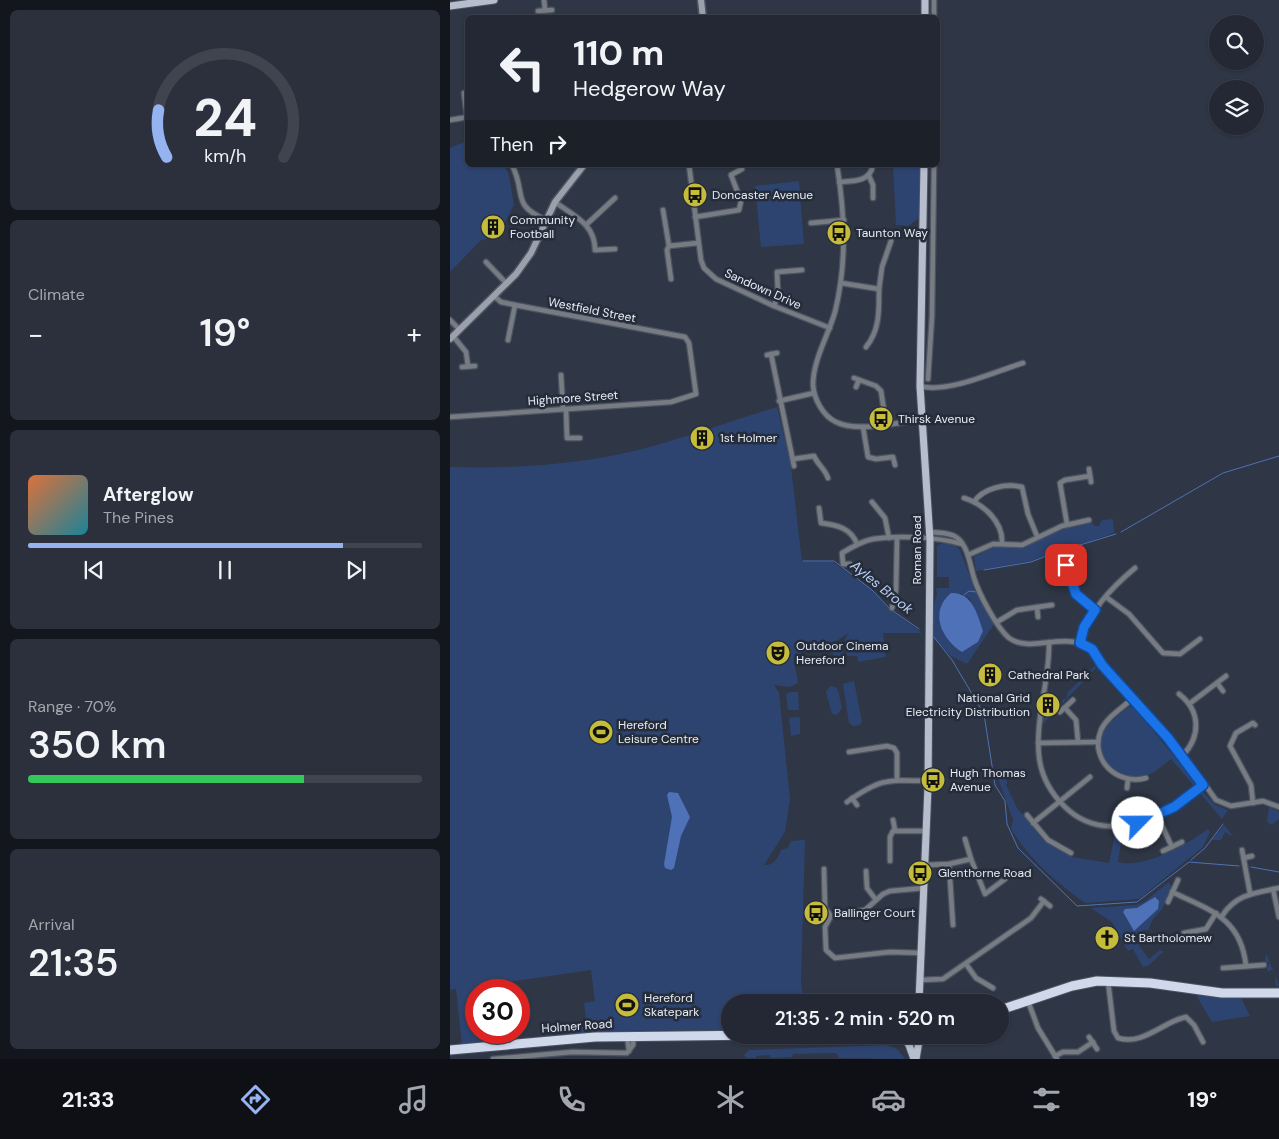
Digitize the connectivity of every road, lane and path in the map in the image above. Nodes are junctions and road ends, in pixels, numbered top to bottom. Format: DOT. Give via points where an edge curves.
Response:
graph roads {
  1 [pos="494,0"];
  2 [pos="544,0"];
  3 [pos="701,0"];
  4 [pos="925,0"];
  5 [pos="934,0"];
  6 [pos="450,6"];
  7 [pos="545,10"];
  8 [pos="552,10"];
  9 [pos="538,11"];
  10 [pos="703,15"];
  11 [pos="925,15"];
  12 [pos="934,15"];
  13 [pos="464,92"];
  14 [pos="465,100"];
  15 [pos="465,117"];
  16 [pos="450,120"];
  17 [pos="513,167"];
  18 [pos="579,167"];
  19 [pos="689,167"];
  20 [pos="837,167"];
  21 [pos="872,167"];
  22 [pos="924,167"];
  23 [pos="934,167"];
  24 [pos="742,169"];
  25 [pos="869,176"];
  26 [pos="839,182"];
  27 [pos="615,198"];
  28 [pos="873,198"];
  29 [pos="555,202"];
  30 [pos="663,210"];
  31 [pos="695,217"];
  32 [pos="546,220"];
  33 [pos="844,220"];
  34 [pos="811,223"];
  35 [pos="587,224"];
  36 [pos="891,241"];
  37 [pos="698,243"];
  38 [pos="882,244"];
  39 [pos="669,246"];
  40 [pos="888,247"];
  41 [pos="615,249"];
  42 [pos="486,262"];
  43 [pos="802,270"];
  44 [pos="671,279"];
  45 [pos="841,283"];
  46 [pos="507,284"];
  47 [pos="879,288"];
  48 [pos="494,296"];
  49 [pos="515,305"];
  50 [pos="774,306"];
  51 [pos="921,306"];
  52 [pos="932,306"];
  53 [pos="450,320"];
  54 [pos="830,328"];
  55 [pos="460,330"];
  56 [pos="451,338"];
  57 [pos="508,340"];
  58 [pos="866,347"];
  59 [pos="772,354"];
  60 [pos="1023,363"];
  61 [pos="468,366"];
  62 [pos="476,366"];
  63 [pos="462,367"];
  64 [pos="561,375"];
  65 [pos="928,379"];
  66 [pos="920,386"];
  67 [pos="856,387"];
  68 [pos="814,393"];
  69 [pos="696,394"];
  70 [pos="779,401"];
  71 [pos="565,409"];
  72 [pos="450,417"];
  73 [pos="922,420"];
  74 [pos="886,424"];
  75 [pos="863,427"];
  76 [pos="580,438"];
  77 [pos="793,459"];
  78 [pos="895,465"];
  79 [pos="794,466"];
  80 [pos="1089,469"];
  81 [pos="1090,476"];
  82 [pos="828,478"];
  83 [pos="1090,482"];
  84 [pos="964,498"];
  85 [pos="872,502"];
  86 [pos="974,502"];
  87 [pos="819,508"];
  88 [pos="1089,520"];
  89 [pos="1066,524"];
  90 [pos="930,536"];
  91 [pos="1037,536"];
  92 [pos="889,538"];
  93 [pos="897,538"];
  94 [pos="1002,543"];
  95 [pos="857,544"];
  96 [pos="968,555"];
  97 [pos="1073,562"];
  98 [pos="850,564"];
  99 [pos="1066,565"];
  100 [pos="1135,568"];
  101 [pos="1052,569"];
  102 [pos="1106,596"];
  103 [pos="1052,605"];
  104 [pos="1037,607"];
  105 [pos="892,608"];
  106 [pos="1095,610"];
  107 [pos="1038,617"];
  108 [pos="998,622"];
  109 [pos="1200,639"];
  110 [pos="1049,642"];
  111 [pos="1080,643"];
  112 [pos="1226,676"];
  113 [pos="1217,683"];
  114 [pos="1223,691"];
  115 [pos="1179,694"];
  116 [pos="1073,700"];
  117 [pos="1134,700"];
  118 [pos="1190,704"];
  119 [pos="1065,708"];
  120 [pos="1060,712"];
  121 [pos="1255,725"];
  122 [pos="1078,742"];
  123 [pos="1098,742"];
  124 [pos="1038,743"];
  125 [pos="849,752"];
  126 [pos="1182,756"];
  127 [pos="1090,777"];
  128 [pos="1146,778"];
  129 [pos="897,780"];
  130 [pos="1128,780"];
  131 [pos="928,781"];
  132 [pos="1203,785"];
  133 [pos="1127,788"];
  134 [pos="852,798"];
  135 [pos="1058,801"];
  136 [pos="847,802"];
  137 [pos="1253,803"];
  138 [pos="857,806"];
  139 [pos="1279,807"];
  140 [pos="1026,815"];
  141 [pos="1157,815"];
  142 [pos="893,820"];
  143 [pos="1033,823"];
  144 [pos="895,830"];
  145 [pos="926,831"];
  146 [pos="964,839"];
  147 [pos="1182,842"];
  148 [pos="1172,847"];
  149 [pos="1242,850"];
  150 [pos="1163,852"];
  151 [pos="1071,853"];
  152 [pos="1252,856"];
  153 [pos="1244,858"];
  154 [pos="971,859"];
  155 [pos="890,862"];
  156 [pos="949,864"];
  157 [pos="925,865"];
  158 [pos="824,869"];
  159 [pos="866,871"];
  160 [pos="1006,879"];
  161 [pos="1178,880"];
  162 [pos="924,888"];
  163 [pos="1276,889"];
  164 [pos="1172,892"];
  165 [pos="1250,893"];
  166 [pos="876,900"];
  167 [pos="1168,902"];
  168 [pos="1050,906"];
  169 [pos="1216,913"];
  170 [pos="831,916"];
  171 [pos="1222,916"];
  172 [pos="1279,916"];
  173 [pos="953,925"];
  174 [pos="1184,933"];
  175 [pos="922,953"];
  176 [pos="966,964"];
  177 [pos="1264,965"];
  178 [pos="1246,966"];
  179 [pos="1223,968"];
  180 [pos="920,980"];
  181 [pos="1108,981"];
  182 [pos="993,988"];
  183 [pos="1279,992"];
  184 [pos="919,994"];
  185 [pos="1028,1001"];
  186 [pos="1009,1007"];
  187 [pos="630,1035"];
  188 [pos="721,1035"];
  189 [pos="1089,1037"];
  190 [pos="1093,1042"];
  191 [pos="1203,1042"];
  192 [pos="908,1044"];
  193 [pos="918,1044"];
  194 [pos="1097,1049"];
  195 [pos="450,1050"];
  196 [pos="1056,1058"];
  197 [pos="494,1059"];
  198 [pos="915,1059"];
  1 -- 6 [label="main road"];
  2 -- 7 [label="street"];
  3 -- 10 [label="street"];
  4 -- 11 [label="main road"];
  5 -- 12 [label="street"];
  7 -- 8 [label="street"];
  7 -- 9 [label="street"];
  13 -- 14 [label="street"];
  15 -- 16 [label="street"];
  17 -- 32 [label="street" via="522,204 529,212"];
  18 -- 29 [label="street"];
  19 -- 31 [label="street, Sandown Drive"];
  20 -- 26 [label="street"];
  21 -- 25 [label="street"];
  22 -- 51 [label="main road, Roman Road"];
  23 -- 52 [label="street"];
  24 -- 31 [label="street" via="731,176 741,201 739,210"];
  25 -- 26 [label="street"];
  25 -- 28 [label="street"];
  26 -- 33 [label="street"];
  27 -- 35 [label="street"];
  29 -- 32 [label="street"];
  29 -- 35 [label="street"];
  30 -- 39 [label="street"];
  31 -- 37 [label="street, Sandown Drive"];
  32 -- 46 [label="street" via="526,261"];
  33 -- 34 [label="street"];
  33 -- 45 [label="street"];
  35 -- 41 [label="street" via="594,237 595,250"];
  36 -- 40 [label="street"];
  37 -- 39 [label="street"];
  37 -- 50 [label="street, Sandown Drive" via="708,274"];
  38 -- 40 [label="street"];
  39 -- 44 [label="street"];
  40 -- 47 [label="street"];
  42 -- 46 [label="street"];
  43 -- 50 [label="street" via="777,272 778,294"];
  45 -- 47 [label="street"];
  45 -- 54 [label="street"];
  46 -- 48 [label="street"];
  47 -- 58 [label="street" via="879,318"];
  48 -- 49 [label="street, Westfield Street"];
  48 -- 55 [label="street"];
  49 -- 57 [label="street"];
  49 -- 69 [label="street, Westfield Street" via="688,340"];
  50 -- 54 [label="street, Sandown Drive"];
  51 -- 52 [label="street"];
  51 -- 66 [label="main road, Roman Road"];
  52 -- 65 [label="street"];
  53 -- 55 [label="street"];
  54 -- 68 [label="street" via="814,373"];
  55 -- 56 [label="street"];
  56 -- 61 [label="street" via="466,352"];
  59 -- 70 [label="street"];
  60 -- 66 [label="street" via="959,383 929,388"];
  61 -- 62 [label="street"];
  61 -- 63 [label="street"];
  64 -- 71 [label="street"];
  66 -- 73 [label="main road, Roman Road"];
  67 -- 74 [label="street" via="856,379 881,391"];
  68 -- 70 [label="street"];
  68 -- 75 [label="street" via="819,406 831,420 849,427"];
  69 -- 71 [label="street, Highmore Street" via="671,402"];
  70 -- 77 [label="street"];
  71 -- 72 [label="street, Highmore Street"];
  71 -- 76 [label="street" via="567,438"];
  73 -- 74 [label="street"];
  73 -- 90 [label="main road, Roman Road"];
  74 -- 75 [label="street"];
  75 -- 78 [label="street" via="868,457 876,460 894,457"];
  77 -- 79 [label="street"];
  77 -- 82 [label="street" via="814,456"];
  80 -- 81 [label="street"];
  81 -- 83 [label="street"];
  81 -- 89 [label="street" via="1060,482"];
  84 -- 86 [label="street"];
  85 -- 92 [label="street" via="885,518"];
  86 -- 91 [label="street" via="990,489 1022,487"];
  86 -- 94 [label="street" via="999,523"];
  87 -- 95 [label="street" via="821,523 847,529"];
  88 -- 89 [label="street"];
  89 -- 91 [label="street"];
  90 -- 93 [label="street"];
  90 -- 96 [label="street" via="962,544"];
  90 -- 131 [label="main road, Roman Road"];
  91 -- 94 [label="street" via="1022,544"];
  92 -- 93 [label="street"];
  92 -- 95 [label="street"];
  93 -- 105 [label="street" via="896,590"];
  94 -- 96 [label="street"];
  95 -- 98 [label="street" via="842,553 843,564"];
  96 -- 108 [label="street" via="978,588"];
  97 -- 99 [label="street"];
  99 -- 101 [label="street"];
  99 -- 106 [label="street" via="1076,594"];
  100 -- 102 [label="street"];
  102 -- 106 [label="street"];
  102 -- 109 [label="street" via="1140,624 1163,653 1180,654 1194,647"];
  103 -- 104 [label="street"];
  104 -- 107 [label="street"];
  104 -- 108 [label="street" via="1017,610"];
  106 -- 111 [label="street" via="1084,627"];
  108 -- 110 [label="street" via="1017,642"];
  110 -- 111 [label="street"];
  110 -- 124 [label="street"];
  111 -- 117 [label="street" via="1092,649"];
  112 -- 113 [label="street"];
  113 -- 114 [label="street"];
  113 -- 118 [label="street"];
  115 -- 118 [label="street"];
  116 -- 119 [label="street"];
  117 -- 123 [label="street" via="1106,723"];
  117 -- 126 [label="street"];
  118 -- 126 [label="street" via="1196,734"];
  119 -- 120 [label="street"];
  119 -- 122 [label="street" via="1076,720"];
  121 -- 137 [label="street" via="1253,723 1236,733 1230,746 1251,785"];
  122 -- 123 [label="street"];
  122 -- 124 [label="street"];
  123 -- 130 [label="street" via="1100,756 1106,766 1117,776"];
  124 -- 135 [label="street" via="1042,771"];
  125 -- 129 [label="street" via="887,746 894,748"];
  126 -- 132 [label="street"];
  127 -- 135 [label="street"];
  128 -- 130 [label="street"];
  129 -- 131 [label="street"];
  129 -- 134 [label="street" via="875,783"];
  130 -- 133 [label="street"];
  131 -- 145 [label="main road, Roman Road"];
  132 -- 137 [label="street" via="1222,804"];
  132 -- 141 [label="street" via="1182,802"];
  134 -- 136 [label="street"];
  134 -- 138 [label="street"];
  135 -- 141 [label="street" via="1079,817 1102,825 1131,825"];
  135 -- 143 [label="street"];
  137 -- 139 [label="street" via="1269,802"];
  140 -- 143 [label="street"];
  141 -- 148 [label="street"];
  142 -- 144 [label="street"];
  143 -- 151 [label="street" via="1048,840"];
  144 -- 145 [label="street"];
  144 -- 155 [label="street" via="890,837"];
  145 -- 157 [label="main road, Roman Road"];
  146 -- 154 [label="street"];
  147 -- 148 [label="street"];
  148 -- 150 [label="street"];
  149 -- 153 [label="street"];
  152 -- 153 [label="street"];
  153 -- 165 [label="street"];
  154 -- 156 [label="street"];
  154 -- 160 [label="street" via="985,894"];
  156 -- 157 [label="street"];
  156 -- 173 [label="street"];
  157 -- 162 [label="main road, Roman Road"];
  158 -- 170 [label="street" via="826,908"];
  159 -- 166 [label="street" via="867,888"];
  161 -- 164 [label="street"];
  162 -- 166 [label="street" via="890,891"];
  162 -- 175 [label="main road, Roman Road"];
  163 -- 165 [label="street"];
  163 -- 172 [label="street"];
  164 -- 167 [label="street"];
  164 -- 169 [label="street"];
  165 -- 171 [label="street" via="1234,902"];
  166 -- 170 [label="street" via="865,910"];
  168 -- 176 [label="street" via="1043,900 1031,918"];
  169 -- 171 [label="street"];
  169 -- 174 [label="street" via="1206,929"];
  170 -- 175 [label="street" via="825,927 826,946 835,958 890,952"];
  171 -- 178 [label="street" via="1239,942"];
  175 -- 180 [label="main road, Roman Road"];
  176 -- 180 [label="street" via="943,979"];
  176 -- 182 [label="street" via="976,978"];
  177 -- 178 [label="street"];
  178 -- 179 [label="street"];
  180 -- 184 [label="main road, Roman Road"];
  181 -- 183 [label="highway" via="1150,983 1222,994"];
  181 -- 185 [label="highway" via="1072,986"];
  181 -- 191 [label="street" via="1114,1031 1118,1038 1124,1040 1146,1035 1174,1019 1186,1017"];
  185 -- 186 [label="highway"];
  185 -- 196 [label="street" via="1038,1028"];
  187 -- 188 [label="highway, Holmer Road"];
  187 -- 195 [label="highway, Holmer Road"];
  187 -- 197 [label="street" via="633,1046 626,1052 572,1052"];
  189 -- 190 [label="street"];
  190 -- 194 [label="street"];
  190 -- 196 [label="street" via="1078,1052 1063,1052"];
  192 -- 198 [label="main road"];
  193 -- 198 [label="main road"];
}
